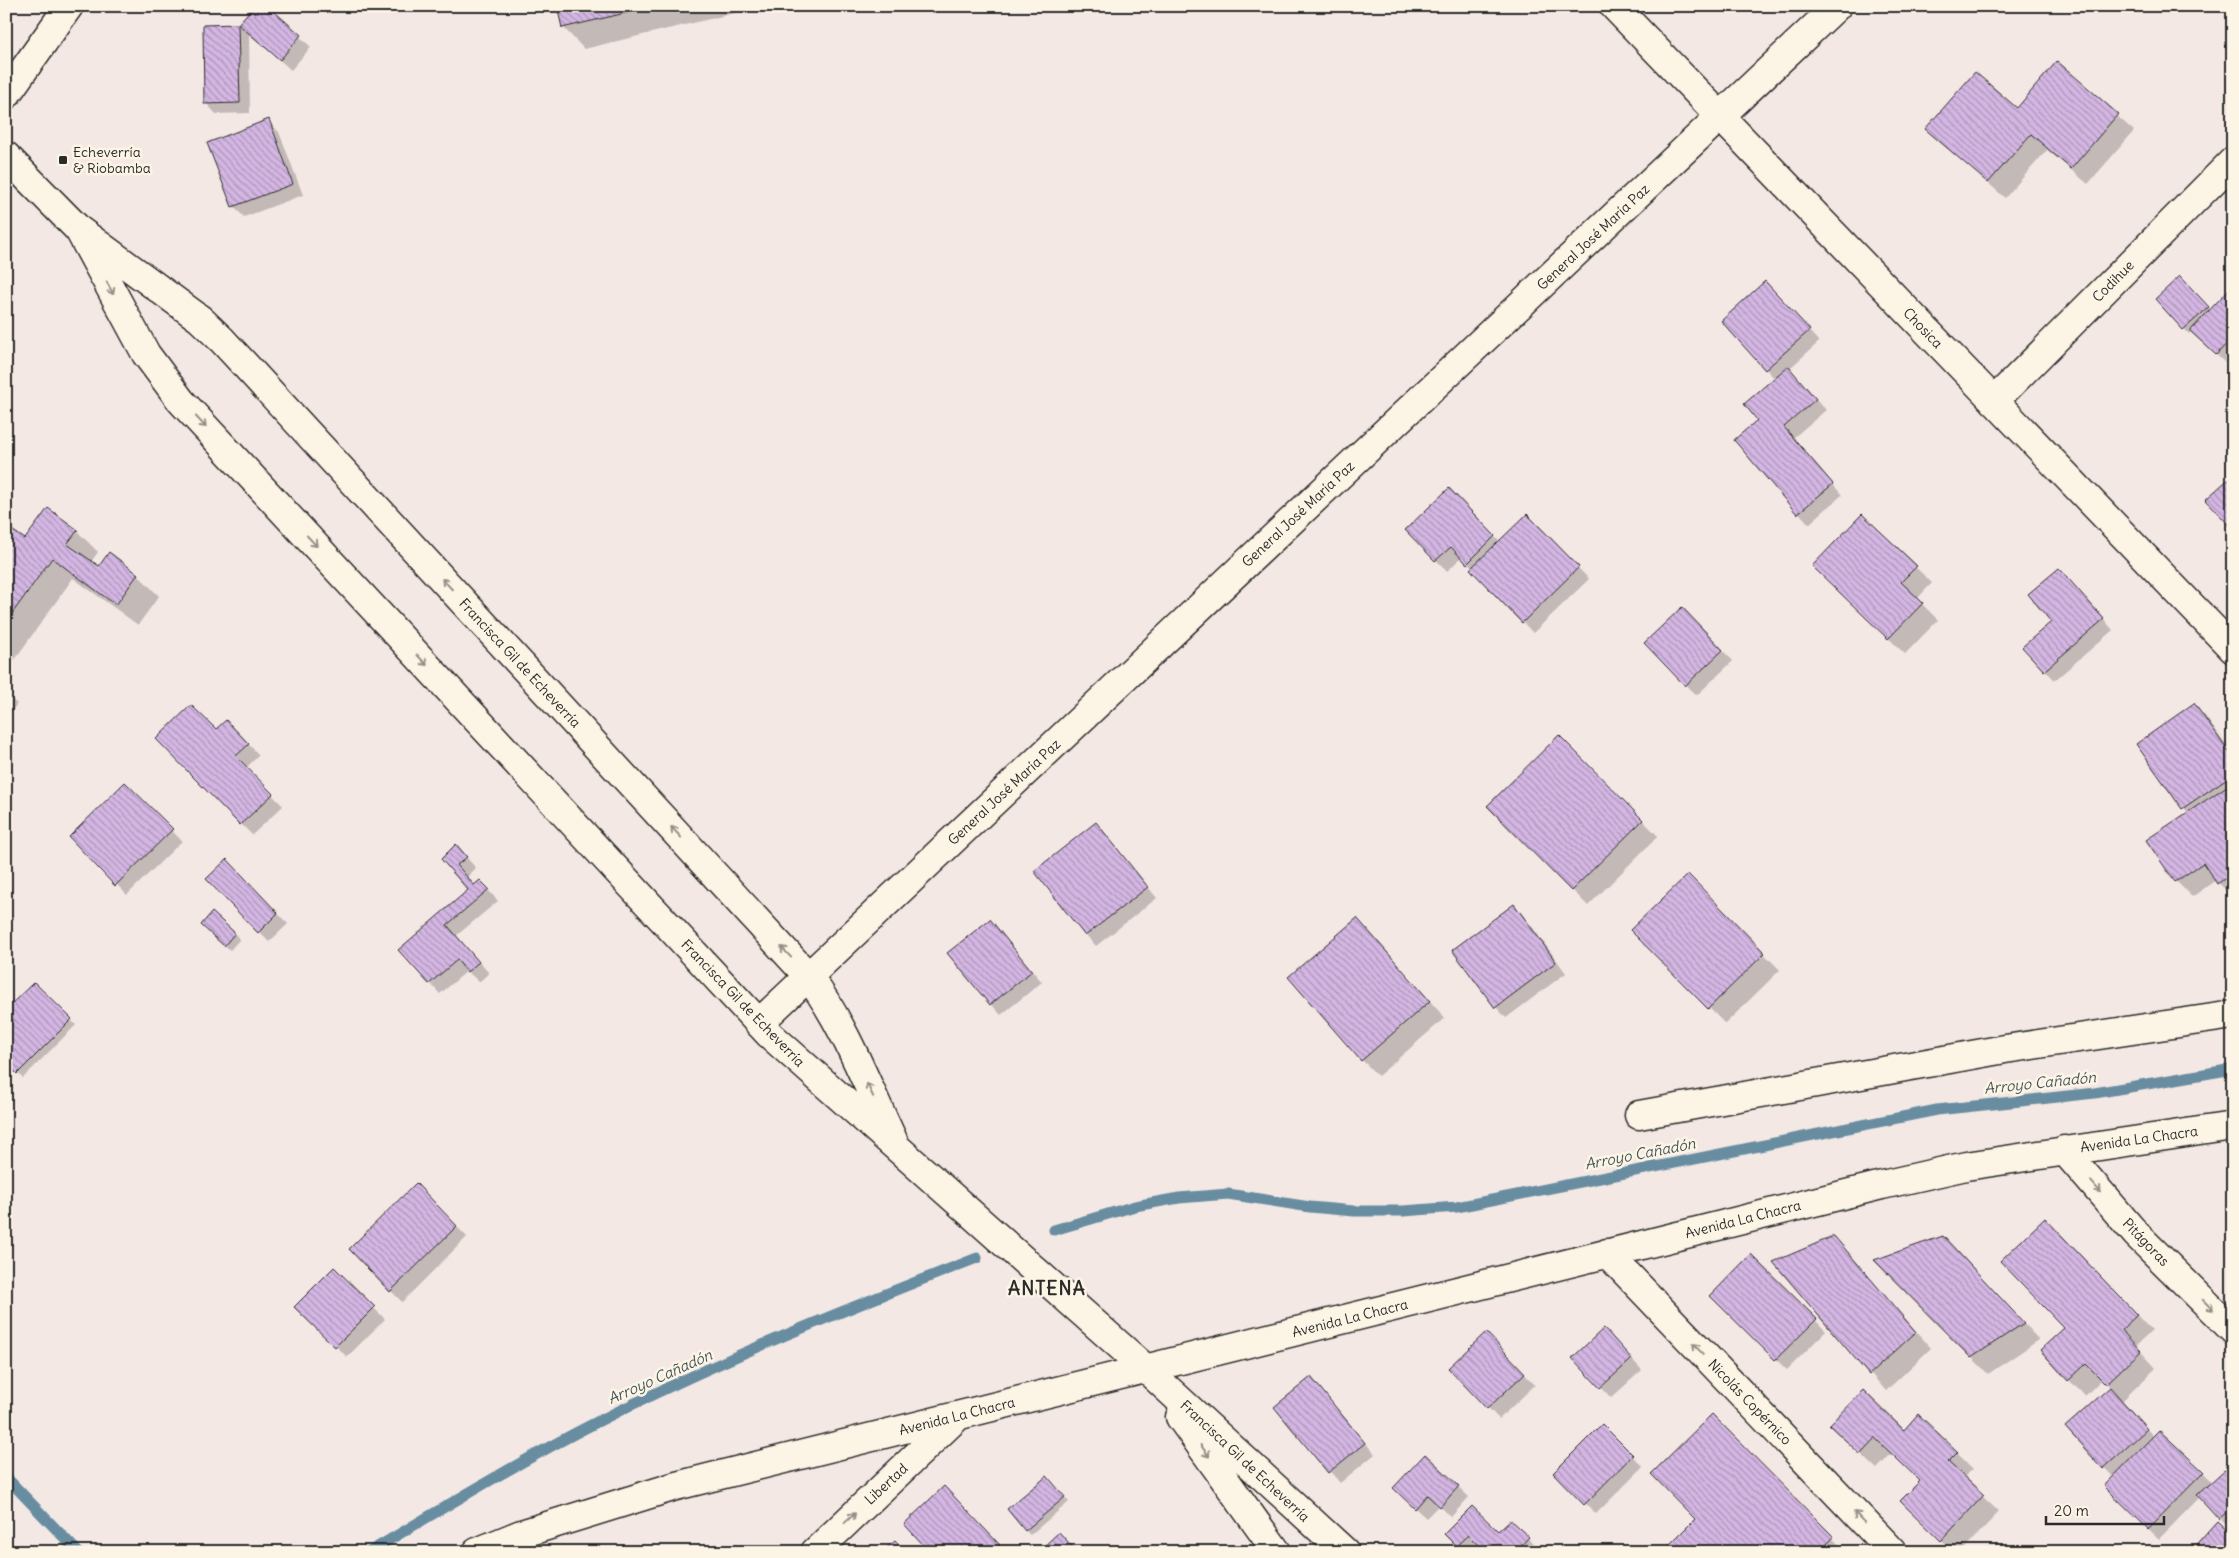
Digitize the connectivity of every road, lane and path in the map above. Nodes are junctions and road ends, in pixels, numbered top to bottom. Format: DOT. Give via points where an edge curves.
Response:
graph roads {
  1 [pos="68,6"];
  2 [pos="1614,6"];
  3 [pos="1838,6"];
  4 [pos="6,95"];
  5 [pos="1720,117"];
  6 [pos="6,156"];
  7 [pos="2233,161"];
  8 [pos="79,230"];
  9 [pos="1994,401"];
  10 [pos="2233,649"];
  11 [pos="808,976"];
  12 [pos="2233,1015"];
  13 [pos="759,1023"];
  14 [pos="1639,1115"];
  15 [pos="2233,1126"];
  16 [pos="898,1150"];
  17 [pos="2064,1150"];
  18 [pos="1607,1253"];
  19 [pos="2233,1330"];
  20 [pos="1146,1369"];
  21 [pos="958,1416"];
  22 [pos="477,1552"];
  23 [pos="815,1552"];
  24 [pos="1277,1552"];
  25 [pos="1345,1552"];
  26 [pos="1893,1552"];
  1 -- 4 [label="street"];
  2 -- 5 [label="street, Chosica"];
  3 -- 5 [label="street, General José María Paz"];
  5 -- 9 [label="street, Chosica"];
  5 -- 11 [label="street, General José María Paz"];
  6 -- 8 [label="street, Francisca Gil de Echeverría"];
  7 -- 9 [label="street, Codihue"];
  11 -- 8 [label="street, Francisca Gil de Echeverría, one-way" via="222,340 194,315"];
  8 -- 13 [label="street, Francisca Gil de Echeverría, one-way" via="146,354 181,401"];
  9 -- 10 [label="street, Chosica"];
  11 -- 13 [label="street, General José María Paz"];
  16 -- 11 [label="street, Francisca Gil de Echeverría, one-way" via="839,1026"];
  12 -- 14 [label="street" via="2005,1049"];
  13 -- 16 [label="street, Francisca Gil de Echeverría" via="794,1059"];
  15 -- 17 [label="street, Avenida La Chacra"];
  16 -- 20 [label="street, Francisca Gil de Echeverría"];
  17 -- 18 [label="street, Avenida La Chacra" via="1966,1166"];
  17 -- 19 [label="street, Pitágoras, one-way" via="2136,1234"];
  18 -- 20 [label="street, Avenida La Chacra"];
  26 -- 18 [label="street, Nicolás Copérnico, one-way"];
  20 -- 21 [label="street, Avenida La Chacra"];
  20 -- 24 [label="street, Francisca Gil de Echeverría, one-way"];
  20 -- 25 [label="street, Francisca Gil de Echeverría"];
  21 -- 22 [label="street, Avenida La Chacra" via="676,1486 521,1534"];
  23 -- 21 [label="street, Libertad, one-way"];
}
